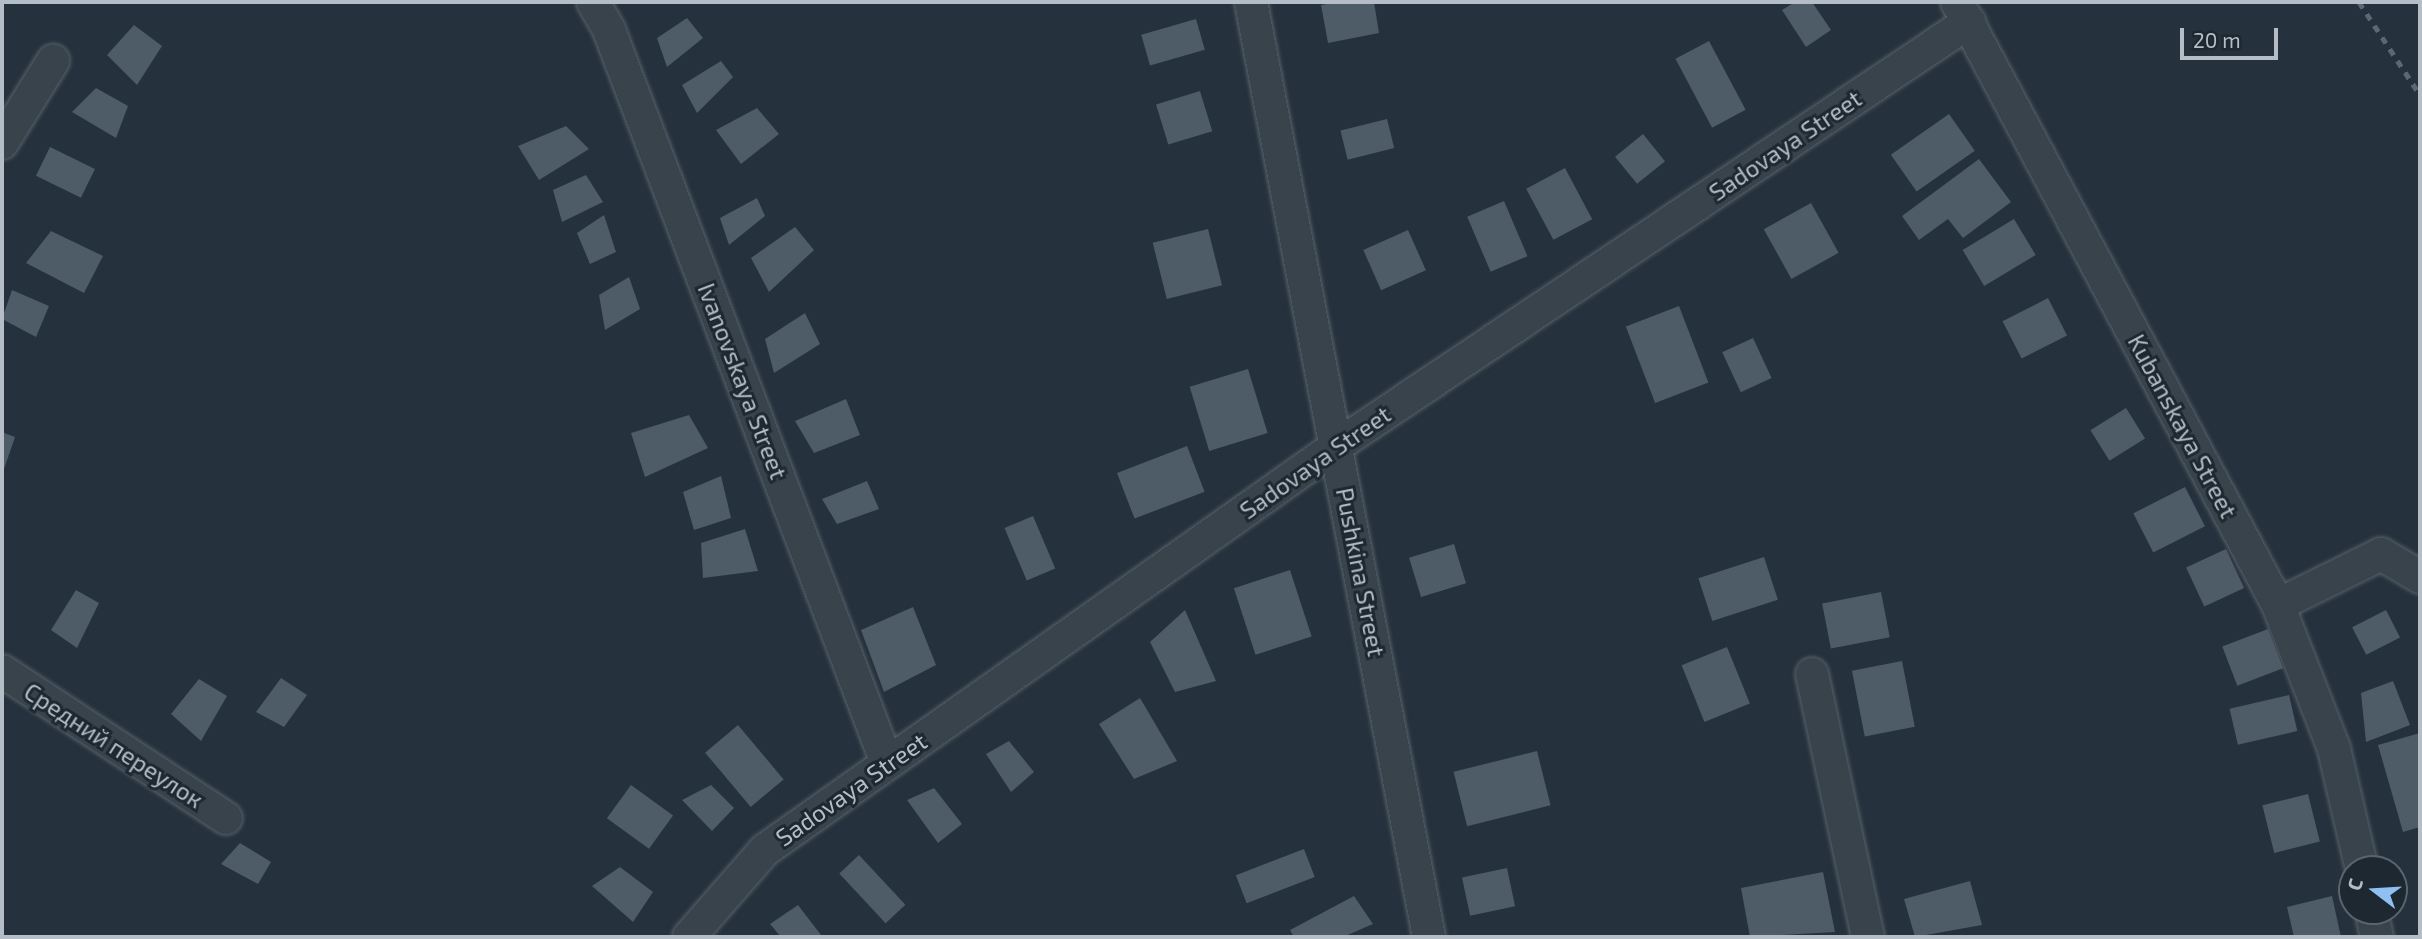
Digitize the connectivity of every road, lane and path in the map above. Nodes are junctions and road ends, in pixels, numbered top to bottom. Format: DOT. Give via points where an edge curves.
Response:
graph roads {
  1 [pos="593,2"];
  2 [pos="1251,2"];
  3 [pos="1963,12"];
  4 [pos="53,61"];
  5 [pos="2,143"];
  6 [pos="1338,445"];
  7 [pos="2420,577"];
  8 [pos="2278,605"];
  9 [pos="2,671"];
  10 [pos="1812,674"];
  11 [pos="887,763"];
  12 [pos="226,818"];
  13 [pos="2358,855"];
  14 [pos="689,937"];
  15 [pos="1429,937"];
  16 [pos="1868,937"];
  1 -- 11 [label="street, Ivanovskaya Street" via="609,30"];
  2 -- 6 [label="street, Pushkina Street"];
  3 -- 6 [label="street, Sadovaya Street"];
  3 -- 8 [label="street, Kubanskaya Street"];
  4 -- 5 [label="street"];
  6 -- 11 [label="street, Sadovaya Street"];
  6 -- 15 [label="street, Pushkina Street"];
  7 -- 8 [label="street" via="2381,554"];
  8 -- 13 [label="street, Kubanskaya Street" via="2334,750"];
  9 -- 12 [label="street, Средний переулок"];
  10 -- 16 [label="street"];
  11 -- 14 [label="street, Sadovaya Street" via="765,850"];
}
